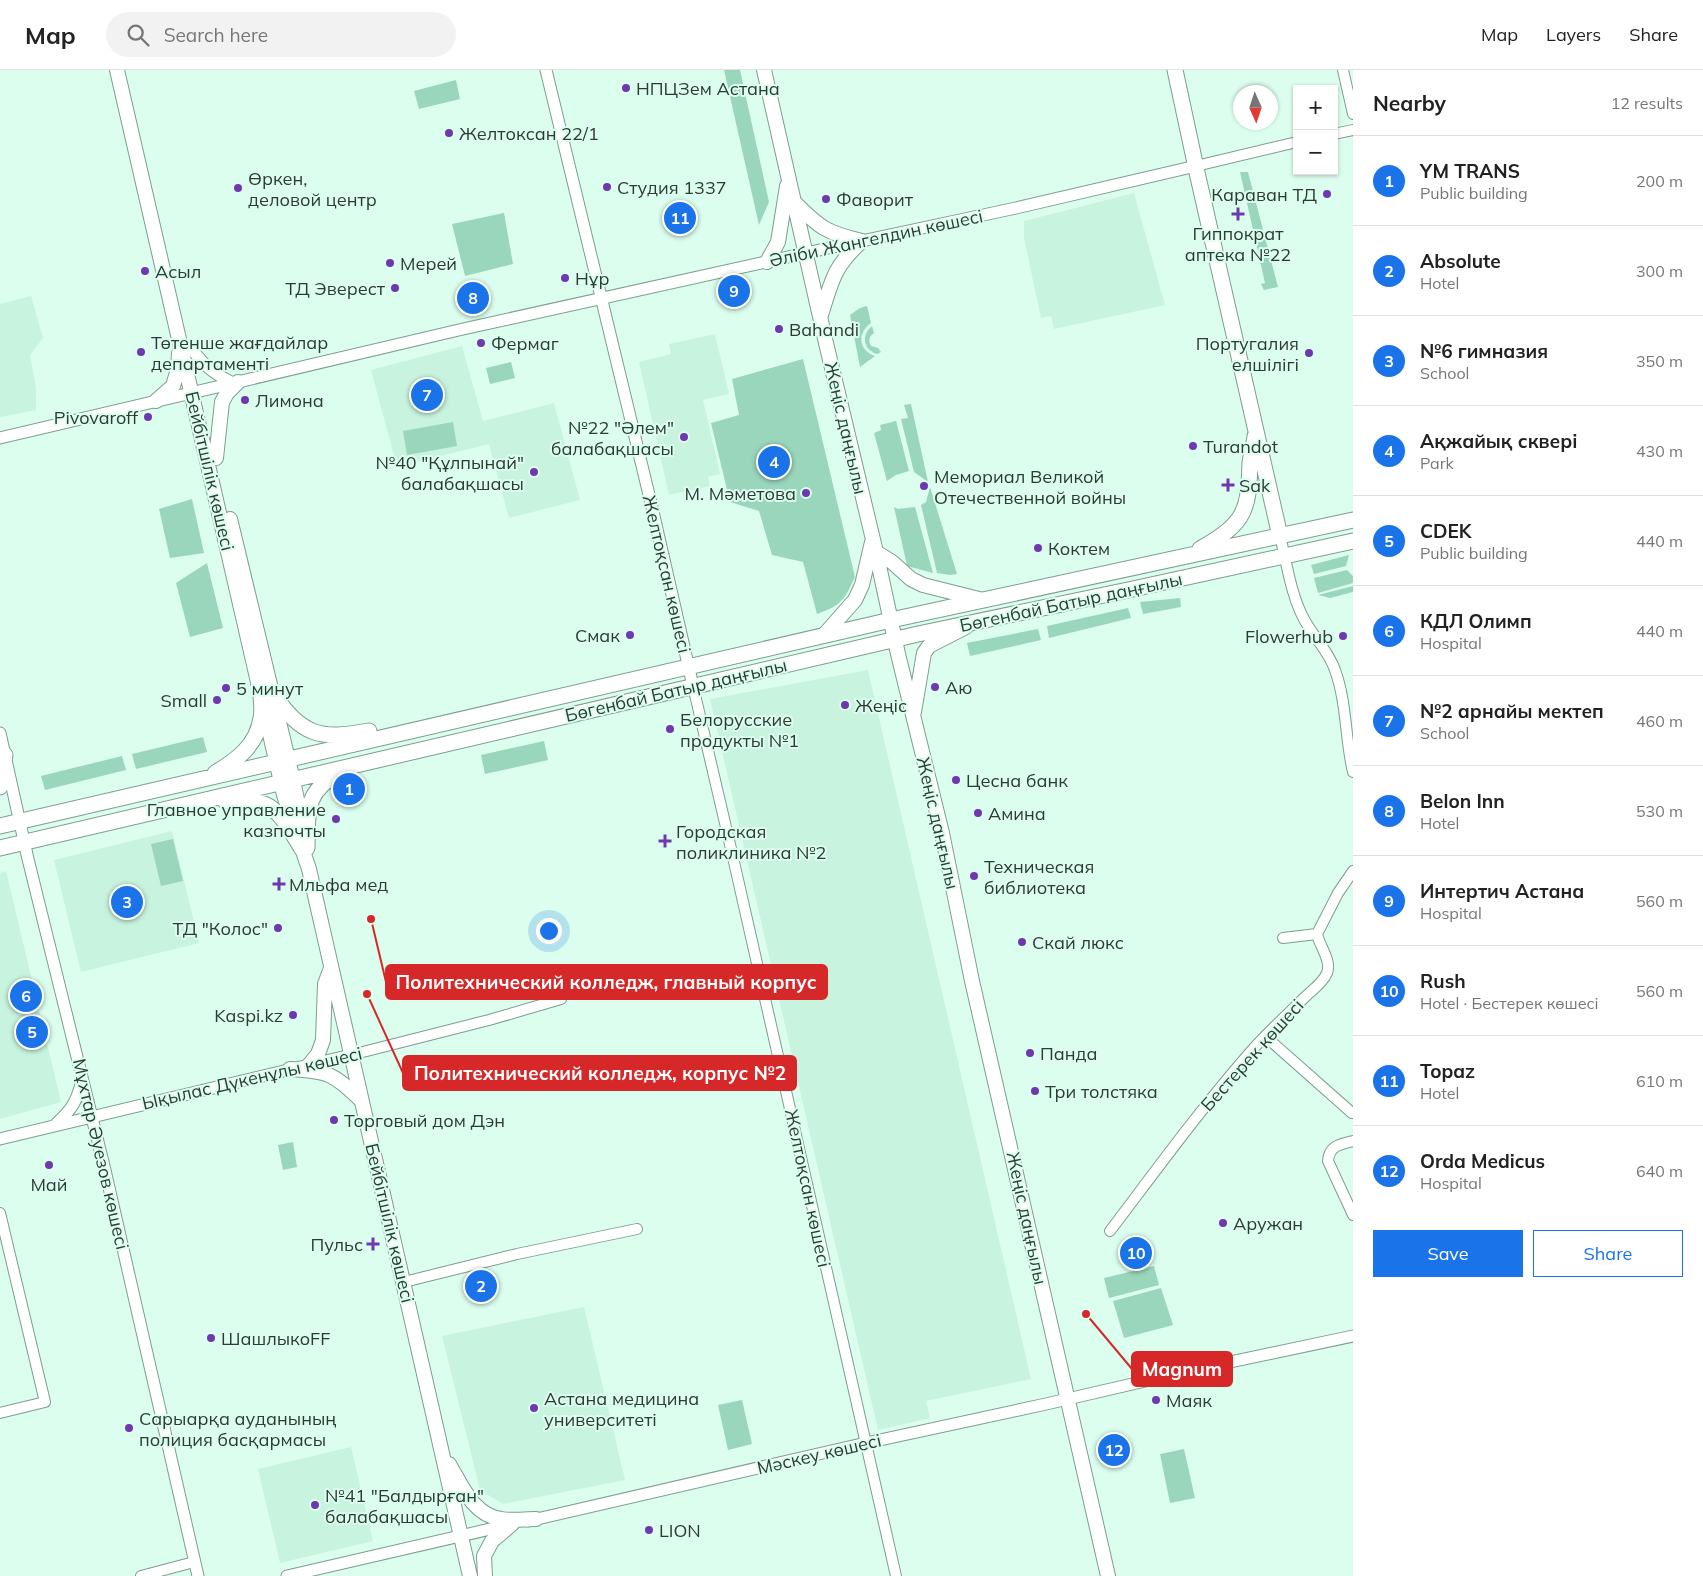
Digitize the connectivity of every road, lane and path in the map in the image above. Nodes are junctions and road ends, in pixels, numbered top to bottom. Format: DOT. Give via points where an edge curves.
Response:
graph roads {
  1 [pos="117,70"];
  2 [pos="126,70"];
  3 [pos="546,70"];
  4 [pos="764,70"];
  5 [pos="1175,70"];
  6 [pos="1343,70"];
  7 [pos="1353,114"];
  8 [pos="1353,130"];
  9 [pos="1338,133"];
  10 [pos="1293,143"];
  11 [pos="1196,166"];
  12 [pos="788,176"];
  13 [pos="794,203"];
  14 [pos="862,241"];
  15 [pos="806,253"];
  16 [pos="767,262"];
  17 [pos="601,298"];
  18 [pos="820,318"];
  19 [pos="177,330"];
  20 [pos="190,347"];
  21 [pos="236,382"];
  22 [pos="195,391"];
  23 [pos="156,401"];
  24 [pos="1256,432"];
  25 [pos="0,438"];
  26 [pos="216,458"];
  27 [pos="1353,520"];
  28 [pos="1280,536"];
  29 [pos="1353,541"];
  30 [pos="874,547"];
  31 [pos="1188,556"];
  32 [pos="1285,556"];
  33 [pos="983,600"];
  34 [pos="890,620"];
  35 [pos="977,621"];
  36 [pos="824,635"];
  37 [pos="895,639"];
  38 [pos="688,667"];
  39 [pos="693,686"];
  40 [pos="267,694"];
  41 [pos="913,715"];
  42 [pos="0,733"];
  43 [pos="400,734"];
  44 [pos="5,755"];
  45 [pos="283,761"];
  46 [pos="350,767"];
  47 [pos="1353,772"];
  48 [pos="207,779"];
  49 [pos="288,782"];
  50 [pos="0,786"];
  51 [pos="206,800"];
  52 [pos="20,822"];
  53 [pos="0,826"];
  54 [pos="24,842"];
  55 [pos="0,848"];
  56 [pos="304,849"];
  57 [pos="1353,871"];
  58 [pos="1317,934"];
  59 [pos="1282,938"];
  60 [pos="331,968"];
  61 [pos="561,999"];
  62 [pos="1265,1036"];
  63 [pos="351,1055"];
  64 [pos="309,1064"];
  65 [pos="290,1069"];
  66 [pos="83,1077"];
  67 [pos="362,1101"];
  68 [pos="1352,1114"];
  69 [pos="92,1117"];
  70 [pos="55,1126"];
  71 [pos="0,1139"];
  72 [pos="1353,1141"];
  73 [pos="0,1213"];
  74 [pos="1353,1214"];
  75 [pos="637,1229"];
  76 [pos="1110,1231"];
  77 [pos="404,1282"];
  78 [pos="1353,1336"];
  79 [pos="1067,1400"];
  80 [pos="0,1413"];
  81 [pos="866,1443"];
  82 [pos="444,1455"];
  83 [pos="536,1519"];
  84 [pos="512,1524"];
  85 [pos="461,1536"];
  86 [pos="194,1562"];
  87 [pos="141,1576"];
  88 [pos="198,1576"];
  89 [pos="286,1576"];
  90 [pos="470,1576"];
  91 [pos="485,1576"];
  92 [pos="896,1576"];
  93 [pos="1108,1576"];
  1 -- 19 [label="main road, Бейбітшілік көшесі"];
  2 -- 20 [label="main road, Бейбітшілік көшесі"];
  3 -- 17 [label="street, Желтоқсан көшесі"];
  4 -- 12 [label="main road, Жеңіс даңғылы"];
  5 -- 11 [label="main road"];
  6 -- 7 [label="street"];
  8 -- 9 [label="street"];
  10 -- 11 [label="street"];
  11 -- 14 [label="street, Әліби Жангелдин көшесі"];
  11 -- 24 [label="main road"];
  12 -- 13 [label="main road, Жеңіс даңғылы"];
  12 -- 16 [label="main road" via="778,242"];
  13 -- 14 [label="main road" via="824,229"];
  13 -- 15 [label="main road, Жеңіс даңғылы"];
  14 -- 15 [label="street, Әліби Жангелдин көшесі"];
  14 -- 18 [label="main road" via="841,262 831,281"];
  15 -- 16 [label="street, Әліби Жангелдин көшесі"];
  15 -- 18 [label="main road, Жеңіс даңғылы"];
  16 -- 17 [label="street, Әліби Жангелдин көшесі"];
  17 -- 21 [label="street, Әліби Жангелдин көшесі"];
  17 -- 38 [label="street, Желтоқсан көшесі"];
  18 -- 30 [label="main road, Жеңіс даңғылы"];
  19 -- 22 [label="main road, Бейбітшілік көшесі"];
  19 -- 23 [label="main road" via="179,357 173,386"];
  20 -- 21 [label="street" via="206,368"];
  20 -- 22 [label="main road, Бейбітшілік көшесі"];
  21 -- 22 [label="street, Әліби Жангелдин көшесі"];
  21 -- 26 [label="main road" via="222,402"];
  22 -- 23 [label="street, Әліби Жангелдин көшесі"];
  22 -- 26 [label="main road, Бейбітшілік көшесі"];
  22 -- 40 [label="main road, Бейбітшілік көшесі"];
  23 -- 25 [label="street, Әліби Жангелдин көшесі"];
  24 -- 28 [label="main road"];
  24 -- 31 [label="main road" via="1250,478 1240,517 1229,530"];
  26 -- 40 [label="main road, Бейбітшілік көшесі"];
  27 -- 28 [label="main road, Бөгенбай Батыр даңғылы"];
  28 -- 31 [label="main road, Бөгенбай Батыр даңғылы"];
  28 -- 32 [label="street"];
  29 -- 32 [label="main road, Бөгенбай Батыр даңғылы"];
  30 -- 33 [label="main road" via="910,579"];
  30 -- 34 [label="main road, Жеңіс даңғылы"];
  30 -- 36 [label="main road" via="855,600"];
  31 -- 33 [label="main road, Бөгенбай Батыр даңғылы"];
  32 -- 35 [label="main road, Бөгенбай Батыр даңғылы"];
  32 -- 47 [label="street" via="1304,620 1336,671"];
  33 -- 34 [label="main road, Бөгенбай Батыр даңғылы"];
  34 -- 36 [label="main road, Бөгенбай Батыр даңғылы"];
  34 -- 37 [label="main road, Жеңіс даңғылы"];
  35 -- 37 [label="main road, Бөгенбай Батыр даңғылы"];
  35 -- 41 [label="main road" via="929,646 924,653"];
  36 -- 38 [label="main road, Бөгенбай Батыр даңғылы"];
  37 -- 39 [label="main road, Бөгенбай Батыр даңғылы"];
  37 -- 41 [label="main road, Жеңіс даңғылы"];
  38 -- 39 [label="street, Желтоқсан көшесі"];
  38 -- 43 [label="main road, Бөгенбай Батыр даңғылы"];
  39 -- 46 [label="main road, Бөгенбай Батыр даңғылы"];
  39 -- 81 [label="street, Желтоқсан көшесі"];
  40 -- 43 [label="main road" via="309,730 326,735 374,730"];
  40 -- 45 [label="main road, Бейбітшілік көшесі"];
  40 -- 48 [label="main road" via="253,742 238,759"];
  41 -- 79 [label="main road, Жеңіс даңғылы"];
  42 -- 44 [label="street, Мұхтар Әуезов көшесі"];
  43 -- 45 [label="main road, Бөгенбай Батыр даңғылы"];
  44 -- 50 [label="main road"];
  44 -- 52 [label="street, Мұхтар Әуезов көшесі"];
  45 -- 48 [label="main road, Бөгенбай Батыр даңғылы"];
  45 -- 49 [label="main road, Бейбітшілік көшесі"];
  46 -- 49 [label="main road, Бөгенбай Батыр даңғылы"];
  46 -- 56 [label="main road" via="316,790 310,804"];
  48 -- 52 [label="main road, Бөгенбай Батыр даңғылы"];
  49 -- 51 [label="main road, Бөгенбай Батыр даңғылы"];
  49 -- 56 [label="main road, Бейбітшілік көшесі"];
  51 -- 54 [label="main road, Бөгенбай Батыр даңғылы"];
  51 -- 56 [label="main road" via="264,804 275,810"];
  52 -- 53 [label="main road, Бөгенбай Батыр даңғылы"];
  52 -- 54 [label="street, Мұхтар Әуезов көшесі"];
  54 -- 55 [label="main road, Бөгенбай Батыр даңғылы"];
  54 -- 66 [label="street, Мұхтар Әуезов көшесі"];
  56 -- 60 [label="main road, Бейбітшілік көшесі"];
  57 -- 58 [label="street"];
  58 -- 59 [label="street"];
  58 -- 62 [label="street, Бестерек көшесі" via="1328,965 1327,973"];
  60 -- 63 [label="main road, Бейбітшілік көшесі"];
  60 -- 64 [label="main road" via="325,984 323,1040 318,1054"];
  61 -- 63 [label="street, Ықылас Дүкенұлы көшесі"];
  62 -- 68 [label="street"];
  62 -- 76 [label="street, Бестерек көшесі" via="1216,1090"];
  63 -- 64 [label="street, Ықылас Дүкенұлы көшесі"];
  63 -- 67 [label="main road, Бейбітшілік көшесі"];
  64 -- 65 [label="street, Ықылас Дүкенұлы көшесі"];
  65 -- 67 [label="main road" via="329,1074"];
  65 -- 69 [label="street, Ықылас Дүкенұлы көшесі"];
  66 -- 69 [label="street, Мұхтар Әуезов көшесі"];
  66 -- 70 [label="street" via="72,1108"];
  67 -- 77 [label="main road, Бейбітшілік көшесі"];
  69 -- 70 [label="street, Ықылас Дүкенұлы көшесі"];
  69 -- 86 [label="street, Мұхтар Әуезов көшесі"];
  70 -- 71 [label="street, Ықылас Дүкенұлы көшесі"];
  72 -- 74 [label="street" via="1338,1144 1328,1154 1328,1161"];
  73 -- 80 [label="street" via="45,1402"];
  75 -- 77 [label="street"];
  77 -- 82 [label="main road, Бейбітшілік көшесі"];
  78 -- 79 [label="street, Мәскеу көшесі"];
  79 -- 81 [label="street, Мәскеу көшесі"];
  79 -- 93 [label="main road, Жеңіс даңғылы"];
  81 -- 83 [label="street, Мәскеу көшесі"];
  81 -- 92 [label="street, Желтоқсан көшесі"];
  82 -- 83 [label="main road" via="472,1502 482,1512 502,1520"];
  82 -- 85 [label="main road, Бейбітшілік көшесі"];
  83 -- 84 [label="street, Мәскеу көшесі"];
  84 -- 85 [label="street, Мәскеу көшесі"];
  84 -- 91 [label="main road" via="489,1546 484,1556"];
  85 -- 89 [label="street, Мәскеу көшесі"];
  85 -- 90 [label="main road, Бейбітшілік көшесі"];
  86 -- 87 [label="street"];
  86 -- 88 [label="street, Мұхтар Әуезов көшесі"];
}
